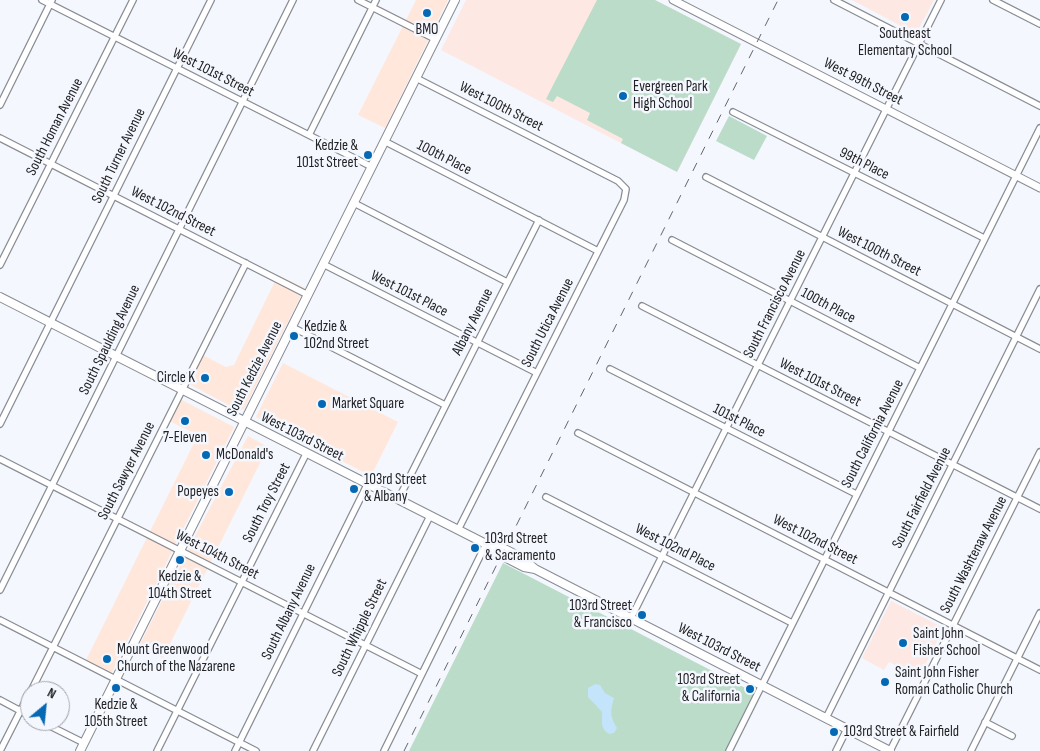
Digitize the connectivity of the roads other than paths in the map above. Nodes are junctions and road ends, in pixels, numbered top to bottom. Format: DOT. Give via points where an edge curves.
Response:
graph roads {
  1 [pos="42,0"];
  2 [pos="133,0"];
  3 [pos="211,0"];
  4 [pos="293,0"];
  5 [pos="358,0"];
  6 [pos="376,0"];
  7 [pos="455,0"];
  8 [pos="673,0"];
  9 [pos="834,0"];
  10 [pos="941,0"];
  11 [pos="992,0"];
  12 [pos="51,2"];
  13 [pos="372,7"];
  14 [pos="1040,24"];
  15 [pos="114,37"];
  16 [pos="435,40"];
  17 [pos="919,44"];
  18 [pos="177,68"];
  19 [pos="416,78"];
  20 [pos="242,102"];
  21 [pos="0,104"];
  22 [pos="1040,106"];
  23 [pos="886,109"];
  24 [pos="733,112"];
  25 [pos="1040,128"];
  26 [pos="309,136"];
  27 [pos="0,138"];
  28 [pos="384,142"];
  29 [pos="51,164"];
  30 [pos="372,167"];
  31 [pos="854,173"];
  32 [pos="1016,176"];
  33 [pos="706,177"];
  34 [pos="1040,188"];
  35 [pos="626,190"];
  36 [pos="113,196"];
  37 [pos="354,203"];
  38 [pos="538,220"];
  39 [pos="179,229"];
  40 [pos="822,237"];
  41 [pos="984,238"];
  42 [pos="672,240"];
  43 [pos="598,251"];
  44 [pos="246,263"];
  45 [pos="323,264"];
  46 [pos="0,265"];
  47 [pos="508,282"];
  48 [pos="1040,289"];
  49 [pos="308,295"];
  50 [pos="0,297"];
  51 [pos="790,301"];
  52 [pos="952,304"];
  53 [pos="642,306"];
  54 [pos="50,323"];
  55 [pos="292,327"];
  56 [pos="1016,337"];
  57 [pos="477,342"];
  58 [pos="1040,349"];
  59 [pos="116,356"];
  60 [pos="758,365"];
  61 [pos="920,368"];
  62 [pos="610,369"];
  63 [pos="537,373"];
  64 [pos="182,390"];
  65 [pos="445,405"];
  66 [pos="244,422"];
  67 [pos="0,424"];
  68 [pos="726,428"];
  69 [pos="888,431"];
  70 [pos="578,433"];
  71 [pos="1040,452"];
  72 [pos="306,454"];
  73 [pos="0,459"];
  74 [pos="953,464"];
  75 [pos="367,485"];
  76 [pos="52,486"];
  77 [pos="694,493"];
  78 [pos="856,494"];
  79 [pos="546,497"];
  80 [pos="1017,498"];
  81 [pos="398,500"];
  82 [pos="1040,509"];
  83 [pos="430,516"];
  84 [pos="117,518"];
  85 [pos="458,530"];
  86 [pos="486,544"];
  87 [pos="180,550"];
  88 [pos="662,556"];
  89 [pos="824,559"];
  90 [pos="242,582"];
  91 [pos="0,590"];
  92 [pos="888,592"];
  93 [pos="302,613"];
  94 [pos="1040,613"];
  95 [pos="631,618"];
  96 [pos="0,620"];
  97 [pos="792,623"];
  98 [pos="953,625"];
  99 [pos="365,645"];
  100 [pos="53,647"];
  101 [pos="1017,658"];
  102 [pos="1040,670"];
  103 [pos="422,674"];
  104 [pos="116,679"];
  105 [pos="36,681"];
  106 [pos="762,685"];
  107 [pos="0,700"];
  108 [pos="20,710"];
  109 [pos="178,710"];
  110 [pos="20,713"];
  111 [pos="826,718"];
  112 [pos="985,722"];
  113 [pos="847,729"];
  114 [pos="60,731"];
  115 [pos="1012,736"];
  116 [pos="239,742"];
  117 [pos="84,743"];
  118 [pos="0,751"];
  119 [pos="80,751"];
  120 [pos="158,751"];
  121 [pos="235,751"];
  122 [pos="256,751"];
  123 [pos="313,751"];
  124 [pos="384,751"];
  125 [pos="729,751"];
  126 [pos="836,751"];
  127 [pos="890,751"];
  128 [pos="971,751"];
  1 -- 12 [label="street, West 101st Street"];
  2 -- 15 [label="street, South Homan Avenue"];
  3 -- 18 [label="street, South Turner Avenue"];
  4 -- 20 [label="street, South Spaulding Avenue"];
  5 -- 13 [label="street"];
  6 -- 13 [label="street"];
  7 -- 16 [label="main road, South Kedzie Avenue"];
  8 -- 23 [label="street, West 99th Street"];
  9 -- 17 [label="street"];
  10 -- 17 [label="street, South Francisco Avenue"];
  11 -- 14 [label="street"];
  12 -- 15 [label="street, West 101st Street"];
  12 -- 21 [label="street"];
  13 -- 16 [label="street"];
  13 -- 26 [label="street"];
  15 -- 18 [label="street, West 101st Street"];
  15 -- 29 [label="street, South Homan Avenue"];
  16 -- 19 [label="main road, South Kedzie Avenue"];
  17 -- 22 [label="street"];
  17 -- 23 [label="street, South Francisco Avenue"];
  18 -- 20 [label="street, West 101st Street"];
  18 -- 36 [label="street, South Turner Avenue"];
  19 -- 28 [label="main road, South Kedzie Avenue"];
  19 -- 35 [label="street, West 100th Street" via="618,181"];
  20 -- 26 [label="street, West 101st Street"];
  20 -- 39 [label="street, South Spaulding Avenue"];
  23 -- 31 [label="street, South Francisco Avenue"];
  23 -- 32 [label="street, West 99th Street"];
  24 -- 31 [label="street, 99th Place"];
  25 -- 32 [label="street, South California Avenue"];
  26 -- 30 [label="street, West 101st Street"];
  27 -- 29 [label="street, West 102nd Street"];
  28 -- 30 [label="main road, South Kedzie Avenue"];
  28 -- 38 [label="street, 100th Place"];
  29 -- 36 [label="street, West 102nd Street"];
  29 -- 46 [label="street, South Homan Avenue"];
  30 -- 37 [label="main road, South Kedzie Avenue"];
  31 -- 40 [label="street, South Francisco Avenue"];
  31 -- 41 [label="street, 99th Place"];
  32 -- 34 [label="street, West 99th Street"];
  32 -- 41 [label="street, South California Avenue"];
  33 -- 40 [label="street, West 100th Street"];
  35 -- 43 [label="street, South Utica Avenue"];
  36 -- 39 [label="street, West 102nd Street"];
  36 -- 54 [label="street, South Turner Avenue"];
  37 -- 45 [label="main road, South Kedzie Avenue"];
  37 -- 47 [label="street"];
  38 -- 43 [label="street, 100th Place"];
  38 -- 47 [label="street, Albany Avenue"];
  39 -- 44 [label="street, West 102nd Street"];
  39 -- 59 [label="street, South Spaulding Avenue"];
  40 -- 51 [label="street, South Francisco Avenue"];
  40 -- 52 [label="street, West 100th Street"];
  41 -- 52 [label="street, South California Avenue"];
  42 -- 51 [label="street, 100th Place"];
  43 -- 63 [label="street, South Utica Avenue"];
  44 -- 49 [label="street, West 102nd Street"];
  44 -- 64 [label="street, South Sawyer Avenue"];
  45 -- 49 [label="main road, South Kedzie Avenue"];
  45 -- 57 [label="street, West 101st Place"];
  47 -- 57 [label="street, Albany Avenue"];
  48 -- 56 [label="street, South Fairfield Avenue"];
  49 -- 55 [label="main road, South Kedzie Avenue"];
  50 -- 54 [label="main road, West 103rd Street"];
  51 -- 60 [label="street, South Francisco Avenue"];
  51 -- 61 [label="street, 100th Place"];
  52 -- 56 [label="street, West 100th Street"];
  52 -- 61 [label="street, South California Avenue"];
  53 -- 60 [label="street, West 101st Street"];
  54 -- 59 [label="main road, West 103rd Street"];
  54 -- 67 [label="street, South Turner Avenue"];
  55 -- 65 [label="street"];
  55 -- 66 [label="main road, South Kedzie Avenue"];
  56 -- 58 [label="street, West 100th Street"];
  56 -- 74 [label="street, South Fairfield Avenue"];
  57 -- 63 [label="street, West 101st Place"];
  57 -- 65 [label="street, Albany Avenue"];
  59 -- 64 [label="main road, West 103rd Street"];
  59 -- 76 [label="street, South Spaulding Avenue"];
  60 -- 68 [label="street, South Francisco Avenue"];
  60 -- 69 [label="street, West 101st Street"];
  61 -- 69 [label="street, South California Avenue"];
  62 -- 68 [label="street, 101st Place"];
  63 -- 85 [label="street, South Utica Avenue"];
  64 -- 66 [label="main road, West 103rd Street"];
  64 -- 84 [label="street, South Sawyer Avenue"];
  65 -- 81 [label="street, Albany Avenue"];
  66 -- 72 [label="main road, West 103rd Street"];
  66 -- 87 [label="main road, South Kedzie Avenue"];
  68 -- 77 [label="street, South Francisco Avenue"];
  68 -- 78 [label="street, 101st Place"];
  69 -- 74 [label="street, West 101st Street"];
  69 -- 78 [label="street, South California Avenue"];
  70 -- 77 [label="street, West 102nd Street"];
  71 -- 80 [label="street, South Washtenaw Avenue"];
  72 -- 75 [label="main road, West 103rd Street"];
  72 -- 90 [label="street, South Troy Street"];
  73 -- 76 [label="street, West 104th Street"];
  74 -- 80 [label="street, West 101st Street"];
  74 -- 92 [label="street, South Fairfield Avenue"];
  75 -- 81 [label="main road, West 103rd Street"];
  75 -- 93 [label="street, South Albany Avenue"];
  76 -- 84 [label="street, West 104th Street"];
  76 -- 91 [label="street, South Spaulding Avenue"];
  77 -- 88 [label="street, South Francisco Avenue"];
  77 -- 89 [label="street, West 102nd Street"];
  78 -- 89 [label="street, South California Avenue"];
  79 -- 88 [label="street, West 102nd Place"];
  80 -- 82 [label="street, West 101st Street"];
  80 -- 98 [label="street, South Washtenaw Avenue"];
  81 -- 83 [label="main road, West 103rd Street"];
  83 -- 85 [label="main road, West 103rd Street"];
  83 -- 99 [label="street, South Whipple Street"];
  84 -- 87 [label="street, West 104th Street"];
  84 -- 100 [label="street, South Sawyer Avenue"];
  85 -- 86 [label="main road, West 103rd Street"];
  86 -- 95 [label="main road, West 103rd Street" via="502,548 535,569"];
  86 -- 103 [label="street"];
  87 -- 90 [label="street, West 104th Street"];
  87 -- 104 [label="main road, South Kedzie Avenue"];
  88 -- 95 [label="street, South Francisco Avenue"];
  88 -- 97 [label="street, West 102nd Place"];
  89 -- 92 [label="street, West 102nd Street"];
  89 -- 97 [label="street, South California Avenue"];
  90 -- 93 [label="street, West 104th Street"];
  90 -- 109 [label="street, South Troy Street"];
  92 -- 98 [label="street, West 102nd Street"];
  92 -- 111 [label="street, South Fairfield Avenue"];
  93 -- 99 [label="street, West 104th Street"];
  93 -- 116 [label="street, South Albany Avenue"];
  94 -- 101 [label="street"];
  95 -- 106 [label="main road, West 103rd Street"];
  96 -- 100 [label="street"];
  97 -- 106 [label="street, South California Avenue"];
  98 -- 101 [label="street, West 102nd Street"];
  98 -- 127 [label="street, South Washtenaw Avenue"];
  99 -- 103 [label="street, West 104th Street"];
  99 -- 123 [label="street, South Whipple Street"];
  100 -- 104 [label="street"];
  100 -- 105 [label="street, South Sawyer Avenue"];
  101 -- 102 [label="street, West 102nd Street"];
  101 -- 112 [label="street"];
  103 -- 124 [label="street"];
  104 -- 109 [label="street"];
  104 -- 117 [label="main road, South Kedzie Avenue"];
  106 -- 111 [label="main road, West 103rd Street"];
  106 -- 125 [label="street, South California Avenue"];
  107 -- 108 [label="street"];
  109 -- 116 [label="street"];
  109 -- 120 [label="street, South Troy Street"];
  110 -- 118 [label="street, South Sawyer Avenue"];
  111 -- 113 [label="main road, West 103rd Street"];
  112 -- 115 [label="street"];
  112 -- 128 [label="street"];
  113 -- 126 [label="street"];
  113 -- 127 [label="main road, West 103rd Street"];
  114 -- 117 [label="street"];
  116 -- 121 [label="street, South Albany Avenue"];
  116 -- 122 [label="street"];
  117 -- 119 [label="main road, South Kedzie Avenue"];
}
